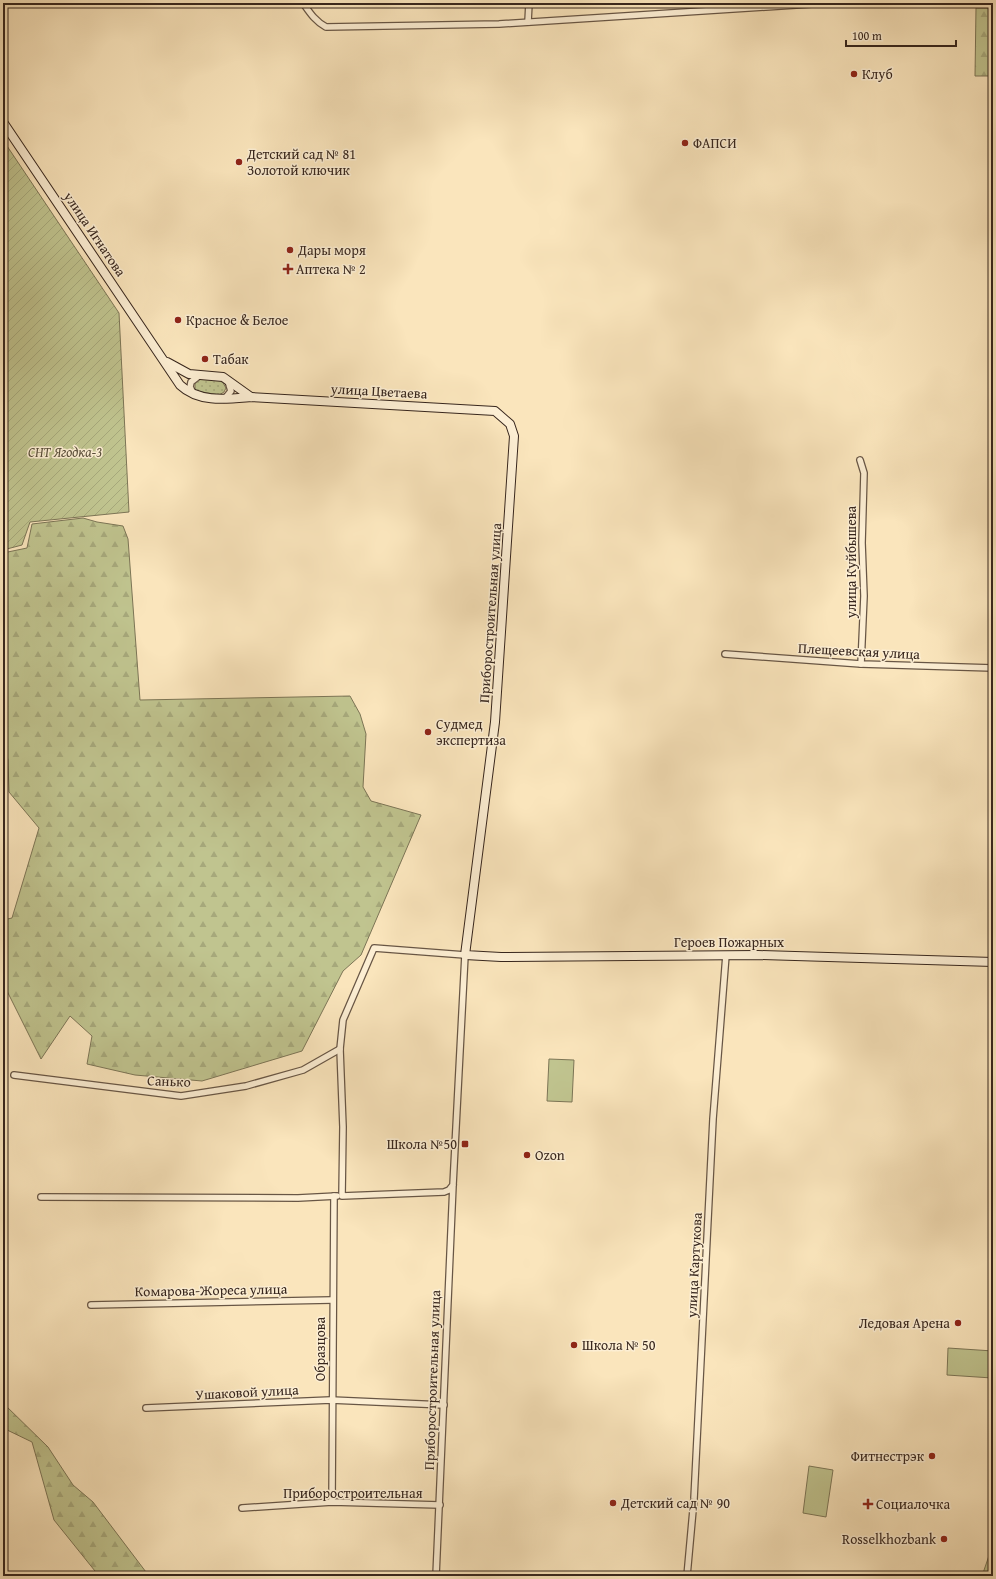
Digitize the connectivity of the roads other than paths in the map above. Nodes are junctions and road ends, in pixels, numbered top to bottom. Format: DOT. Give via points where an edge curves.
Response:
graph roads {
  1 [pos="303,3"];
  2 [pos="529,3"];
  3 [pos="826,3"];
  4 [pos="528,22"];
  5 [pos="3,122"];
  6 [pos="165,361"];
  7 [pos="200,375"];
  8 [pos="228,380"];
  9 [pos="194,394"];
  10 [pos="251,397"];
  11 [pos="223,399"];
  12 [pos="504,418"];
  13 [pos="860,460"];
  14 [pos="725,654"];
  15 [pos="861,664"];
  16 [pos="993,668"];
  17 [pos="465,955"];
  18 [pos="726,955"];
  19 [pos="993,962"];
  20 [pos="340,1049"];
  21 [pos="14,1075"];
  22 [pos="453,1185"];
  23 [pos="334,1196"];
  24 [pos="342,1196"];
  25 [pos="41,1197"];
  26 [pos="332,1300"];
  27 [pos="91,1305"];
  28 [pos="331,1400"];
  29 [pos="444,1405"];
  30 [pos="146,1408"];
  31 [pos="332,1502"];
  32 [pos="440,1505"];
  33 [pos="242,1508"];
  34 [pos="436,1576"];
  35 [pos="688,1576"];
  1 -- 4 [label="street" via="312,17 326,27"];
  2 -- 4 [label="street"];
  3 -- 4 [label="street"];
  5 -- 6 [label="main road, улица Игнатова"];
  6 -- 7 [label="main road, улица Игнатова" via="189,374"];
  6 -- 9 [label="main road, улица Игнатова" via="185,390"];
  7 -- 8 [label="main road, улица Игнатова"];
  7 -- 9 [label="street" via="190,384"];
  8 -- 10 [label="main road"];
  8 -- 11 [label="street" via="231,391"];
  9 -- 11 [label="main road, улица Цветаева"];
  10 -- 11 [label="main road, улица Цветаева"];
  10 -- 12 [label="main road, улица Цветаева" via="485,410 495,411"];
  12 -- 17 [label="main road, Приборостроительная улица" via="510,424 514,436 497,698"];
  13 -- 15 [label="street, улица Куйбышева" via="864,473"];
  14 -- 15 [label="street, Плещеевская улица"];
  15 -- 16 [label="street, Плещеевская улица"];
  17 -- 18 [label="main road, Героев Пожарных"];
  17 -- 20 [label="street" via="374,948 343,1020"];
  17 -- 22 [label="street, Приборостроительная улица"];
  18 -- 19 [label="main road, Героев Пожарных"];
  18 -- 35 [label="street, улица Картукова"];
  20 -- 21 [label="street, Санько" via="303,1070 246,1086 181,1096"];
  20 -- 24 [label="street"];
  22 -- 24 [label="street" via="444,1192"];
  22 -- 29 [label="street, Приборостроительная улица"];
  23 -- 24 [label="street"];
  23 -- 25 [label="street"];
  23 -- 26 [label="street, Образцова"];
  26 -- 27 [label="street, Комарова-Жореса улица"];
  26 -- 28 [label="street, Образцова"];
  28 -- 29 [label="street, Ушаковой улица"];
  28 -- 30 [label="street, Ушаковой улица"];
  28 -- 31 [label="street, Образцова"];
  29 -- 32 [label="street, Приборостроительная улица"];
  31 -- 32 [label="street, Приборостроительная"];
  31 -- 33 [label="street, Приборостроительная"];
  32 -- 34 [label="street, Приборостроительная улица"];
}
